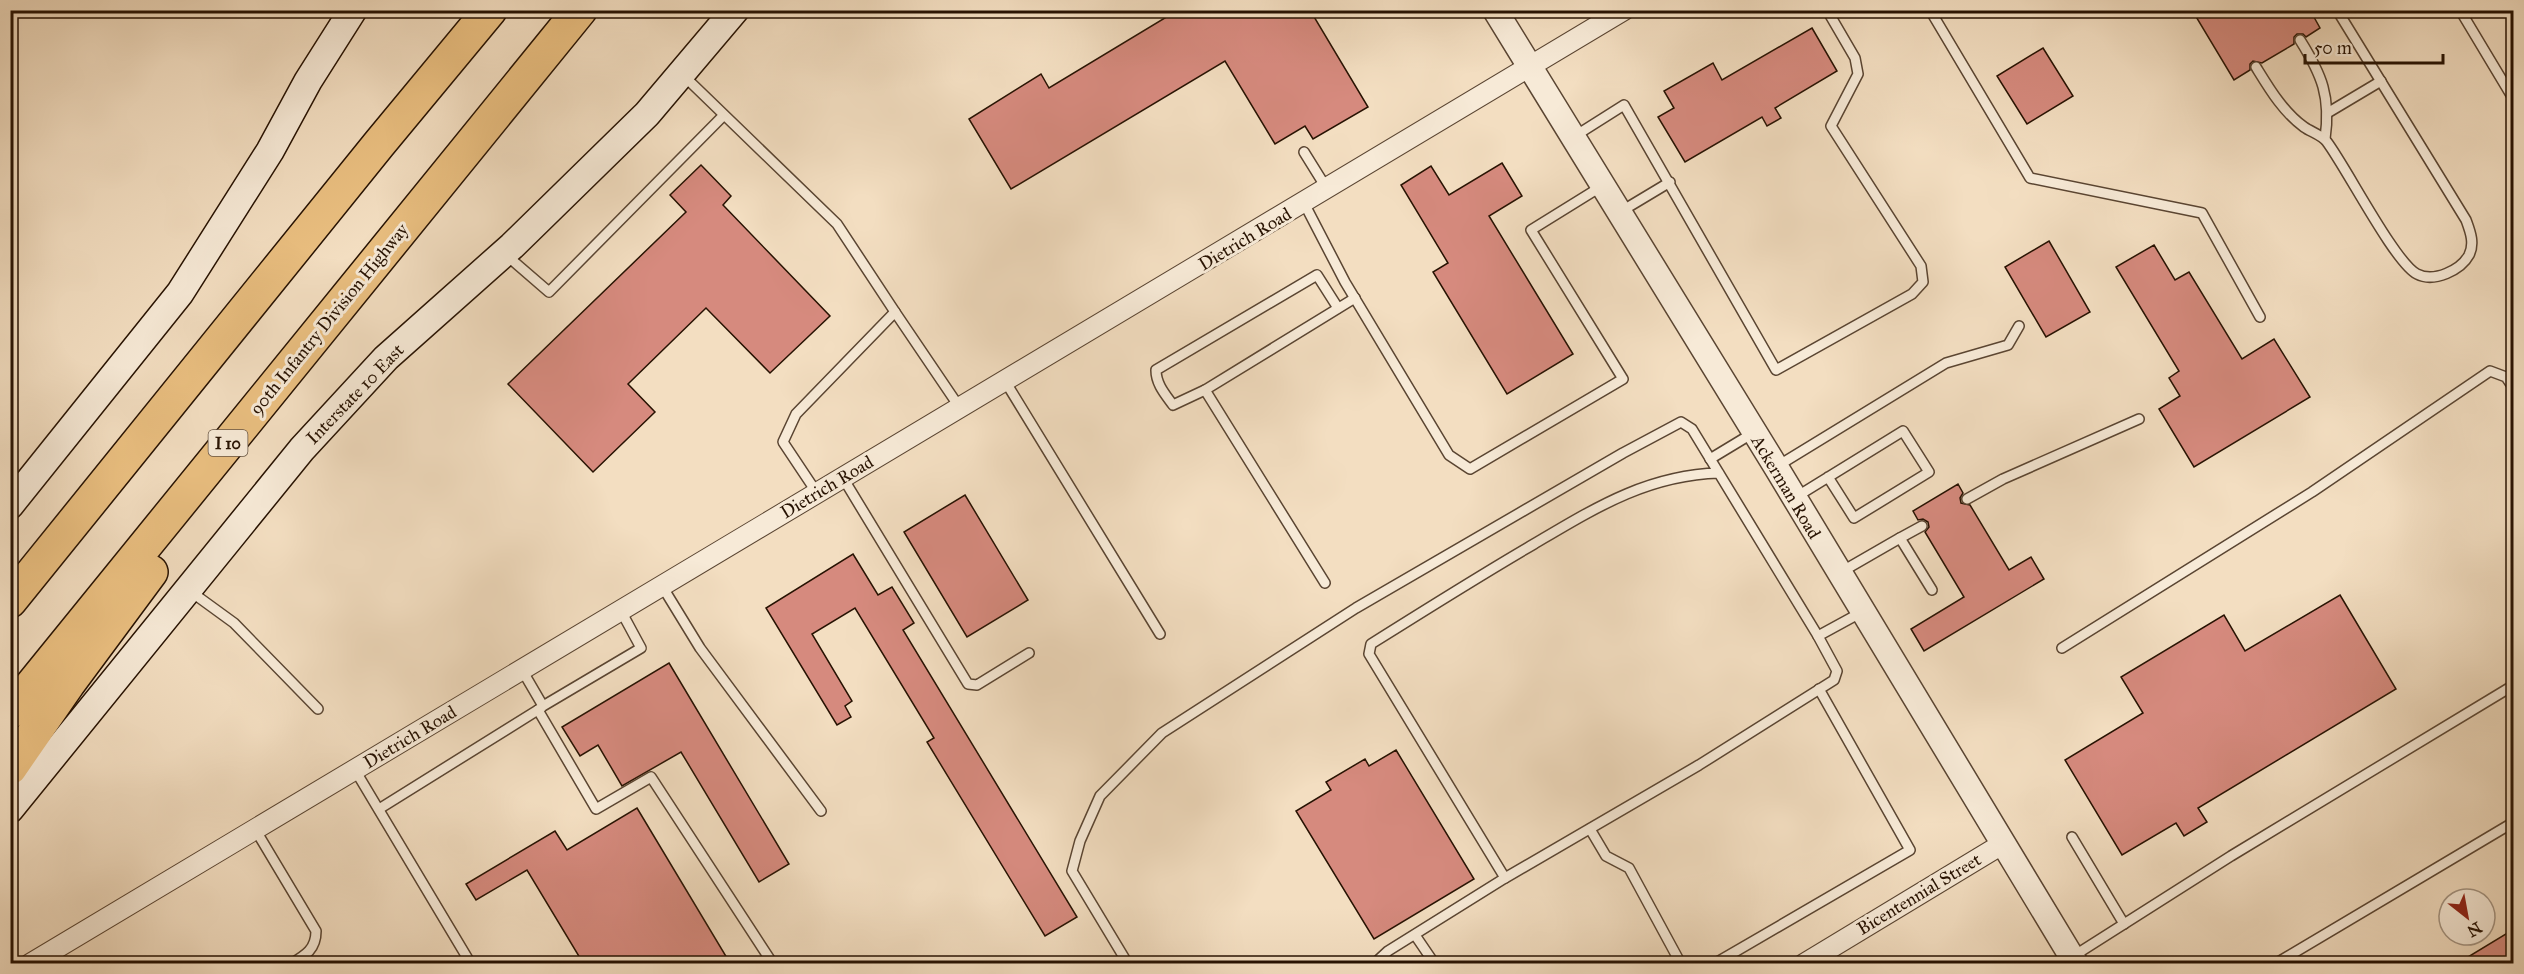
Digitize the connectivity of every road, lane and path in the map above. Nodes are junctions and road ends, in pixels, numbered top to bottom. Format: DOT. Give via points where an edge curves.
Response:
graph roads {
  1 [pos="353,10"];
  2 [pos="490,10"];
  3 [pos="580,10"];
  4 [pos="735,10"];
  5 [pos="1495,10"];
  6 [pos="1624,10"];
  7 [pos="1827,10"];
  8 [pos="1930,10"];
  9 [pos="2337,10"];
  10 [pos="2460,10"];
  11 [pos="2300,40"];
  12 [pos="2256,67"];
  13 [pos="1530,68"];
  14 [pos="681,73"];
  15 [pos="2381,81"];
  16 [pos="2514,100"];
  17 [pos="2329,112"];
  18 [pos="723,116"];
  19 [pos="1573,138"];
  20 [pos="2325,139"];
  21 [pos="1304,152"];
  22 [pos="445,175"];
  23 [pos="1670,182"];
  24 [pos="1602,186"];
  25 [pos="1327,189"];
  26 [pos="1304,203"];
  27 [pos="1619,213"];
  28 [pos="504,253"];
  29 [pos="1355,298"];
  30 [pos="1338,308"];
  31 [pos="895,312"];
  32 [pos="2260,317"];
  33 [pos="2019,326"];
  34 [pos="1005,381"];
  35 [pos="2514,389"];
  36 [pos="1205,390"];
  37 [pos="960,408"];
  38 [pos="2139,419"];
  39 [pos="1753,433"];
  40 [pos="1710,459"];
  41 [pos="1776,467"];
  42 [pos="1719,473"];
  43 [pos="1828,477"];
  44 [pos="843,478"];
  45 [pos="817,494"];
  46 [pos="1794,499"];
  47 [pos="1967,500"];
  48 [pos="10,505"];
  49 [pos="1922,526"];
  50 [pos="1900,538"];
  51 [pos="1839,573"];
  52 [pos="1325,583"];
  53 [pos="662,586"];
  54 [pos="188,589"];
  55 [pos="1932,591"];
  56 [pos="10,601"];
  57 [pos="621,611"];
  58 [pos="1862,612"];
  59 [pos="1160,634"];
  60 [pos="1818,636"];
  61 [pos="2062,648"];
  62 [pos="1029,652"];
  63 [pos="522,670"];
  64 [pos="2514,686"];
  65 [pos="1819,689"];
  66 [pos="540,708"];
  67 [pos="318,709"];
  68 [pos="10,712"];
  69 [pos="10,768"];
  70 [pos="355,770"];
  71 [pos="379,809"];
  72 [pos="10,810"];
  73 [pos="821,811"];
  74 [pos="2514,822"];
  75 [pos="255,829"];
  76 [pos="1590,830"];
  77 [pos="2072,837"];
  78 [pos="2004,843"];
  79 [pos="1506,878"];
  80 [pos="2124,924"];
  81 [pos="1415,935"];
  82 [pos="1432,960"];
  83 [pos="2074,960"];
  84 [pos="30,963"];
  85 [pos="291,963"];
  86 [pos="471,963"];
  87 [pos="773,963"];
  88 [pos="1128,963"];
  89 [pos="1374,963"];
  90 [pos="1681,963"];
  91 [pos="1714,963"];
  92 [pos="1804,963"];
  93 [pos="2275,963"];
  1 -- 48 [label="main road" via="180,293"];
  2 -- 56 [label="highway"];
  3 -- 22 [label="highway, 90th Infantry Division Highway / I 10"];
  4 -- 14 [label="main road, Interstate 10 East"];
  5 -- 13 [label="street, Ackerman Road"];
  6 -- 13 [label="street, Dietrich Road"];
  7 -- 23 [label="lane" via="1855,58 1858,74 1831,126 1921,266 1923,282 1912,294 1776,370"];
  8 -- 32 [label="lane" via="2030,178 2202,213"];
  9 -- 15 [label="lane"];
  10 -- 16 [label="lane"];
  11 -- 17 [label="lane" via="2317,68"];
  12 -- 20 [label="lane" via="2283,106 2304,127"];
  13 -- 19 [label="street, Ackerman Road"];
  13 -- 25 [label="street, Dietrich Road"];
  14 -- 18 [label="lane"];
  14 -- 28 [label="main road, Interstate 10 East" via="647,114"];
  15 -- 17 [label="lane"];
  15 -- 20 [label="lane" via="2466,220 2472,236 2469,254 2455,270 2435,277 2417,274 2400,257"];
  17 -- 20 [label="lane"];
  18 -- 28 [label="lane" via="549,292"];
  18 -- 31 [label="lane" via="837,224"];
  19 -- 23 [label="lane" via="1624,105"];
  19 -- 24 [label="street, Ackerman Road"];
  21 -- 25 [label="lane"];
  22 -- 68 [label="highway, 90th Infantry Division Highway / I 10"];
  22 -- 69 [label="highway"];
  23 -- 27 [label="lane"];
  24 -- 27 [label="street, Ackerman Road"];
  24 -- 29 [label="lane" via="1531,230 1623,379 1470,469 1449,455"];
  25 -- 26 [label="street, Dietrich Road"];
  26 -- 29 [label="lane"];
  26 -- 34 [label="street, Dietrich Road"];
  27 -- 39 [label="street, Ackerman Road"];
  28 -- 54 [label="main road, Interstate 10 East" via="386,358 302,449"];
  29 -- 30 [label="lane"];
  30 -- 36 [label="lane"];
  30 -- 36 [label="lane" via="1317,275 1156,370 1161,390 1173,405"];
  31 -- 37 [label="lane"];
  31 -- 45 [label="lane" via="796,414 783,442"];
  33 -- 41 [label="lane" via="2008,345 1946,363"];
  34 -- 37 [label="street, Dietrich Road"];
  34 -- 59 [label="lane"];
  35 -- 61 [label="lane" via="2506,377 2490,371 2312,492"];
  36 -- 52 [label="lane"];
  37 -- 44 [label="street, Dietrich Road"];
  38 -- 47 [label="lane" via="2004,479"];
  39 -- 40 [label="lane"];
  39 -- 41 [label="street, Ackerman Road"];
  40 -- 42 [label="lane"];
  40 -- 88 [label="lane" via="1692,429 1681,422 1664,430 1356,608 1162,732 1100,796 1072,871"];
  41 -- 46 [label="street, Ackerman Road"];
  42 -- 60 [label="lane"];
  42 -- 79 [label="lane" via="1661,480 1630,491 1488,570 1371,644 1372,660"];
  43 -- 43 [label="lane" via="1903,431 1929,472 1854,518"];
  43 -- 46 [label="lane"];
  44 -- 45 [label="street, Dietrich Road"];
  44 -- 62 [label="lane" via="968,684 977,685"];
  45 -- 53 [label="street, Dietrich Road"];
  46 -- 51 [label="street, Ackerman Road"];
  49 -- 50 [label="lane"];
  50 -- 51 [label="lane"];
  50 -- 55 [label="lane"];
  51 -- 58 [label="street, Ackerman Road"];
  53 -- 57 [label="street, Dietrich Road"];
  53 -- 73 [label="lane" via="700,648"];
  54 -- 67 [label="lane" via="234,623"];
  54 -- 72 [label="main road, Interstate 10 East"];
  57 -- 63 [label="street, Dietrich Road"];
  57 -- 66 [label="lane" via="641,648"];
  58 -- 60 [label="lane"];
  58 -- 78 [label="street, Ackerman Road"];
  60 -- 65 [label="lane" via="1837,670 1834,680"];
  63 -- 66 [label="lane"];
  63 -- 70 [label="street, Dietrich Road"];
  64 -- 80 [label="lane"];
  65 -- 76 [label="lane"];
  65 -- 91 [label="lane" via="1910,850"];
  66 -- 71 [label="lane"];
  66 -- 87 [label="lane" via="596,809 651,777"];
  70 -- 71 [label="lane"];
  70 -- 75 [label="street, Dietrich Road"];
  71 -- 86 [label="lane"];
  74 -- 93 [label="lane"];
  75 -- 84 [label="street, Dietrich Road"];
  75 -- 85 [label="lane" via="316,932 316,942 308,954"];
  76 -- 79 [label="lane"];
  76 -- 90 [label="lane" via="1606,856 1629,868"];
  77 -- 80 [label="lane"];
  78 -- 83 [label="street, Ackerman Road"];
  78 -- 92 [label="street, Bicentennial Street"];
  79 -- 81 [label="lane"];
  80 -- 83 [label="lane"];
  81 -- 82 [label="lane"];
  81 -- 89 [label="lane"];
}
